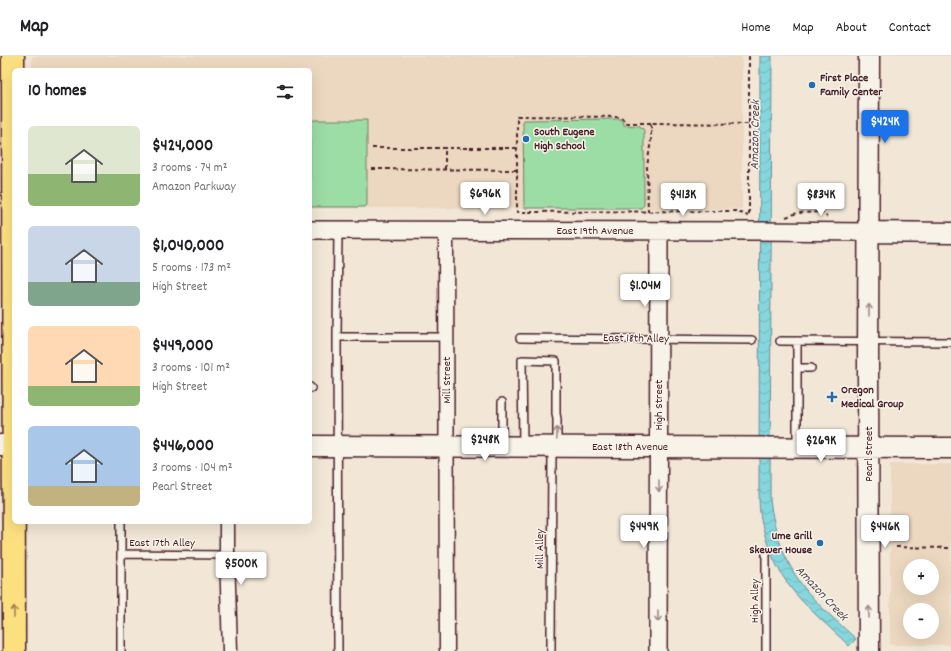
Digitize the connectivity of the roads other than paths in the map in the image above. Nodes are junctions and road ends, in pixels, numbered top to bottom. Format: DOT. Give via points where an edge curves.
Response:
graph roads {
  1 [pos="13,56"];
  2 [pos="869,56"];
  3 [pos="12,68"];
  4 [pos="12,77"];
  5 [pos="10,120"];
  6 [pos="9,228"];
  7 [pos="312,230"];
  8 [pos="338,230"];
  9 [pos="446,230"];
  10 [pos="660,231"];
  11 [pos="869,232"];
  12 [pos="951,233"];
  13 [pos="7,335"];
  14 [pos="337,337"];
  15 [pos="447,337"];
  16 [pos="520,338"];
  17 [pos="659,340"];
  18 [pos="752,340"];
  19 [pos="780,341"];
  20 [pos="797,341"];
  21 [pos="869,341"];
  22 [pos="951,342"];
  23 [pos="797,368"];
  24 [pos="810,368"];
  25 [pos="502,402"];
  26 [pos="9,445"];
  27 [pos="312,446"];
  28 [pos="337,446"];
  29 [pos="446,446"];
  30 [pos="502,446"];
  31 [pos="523,446"];
  32 [pos="554,446"];
  33 [pos="659,447"];
  34 [pos="797,447"];
  35 [pos="869,448"];
  36 [pos="951,448"];
  37 [pos="121,524"];
  38 [pos="227,524"];
  39 [pos="766,552"];
  40 [pos="121,554"];
  41 [pos="227,555"];
  42 [pos="14,651"];
  43 [pos="121,651"];
  44 [pos="230,651"];
  45 [pos="338,651"];
  46 [pos="447,651"];
  47 [pos="551,651"];
  48 [pos="658,651"];
  49 [pos="766,651"];
  50 [pos="869,651"];
  1 -- 3 [label="main road"];
  2 -- 11 [label="main road, Pearl Street"];
  4 -- 5 [label="main road"];
  5 -- 6 [label="main road"];
  6 -- 13 [label="main road"];
  7 -- 8 [label="street, East 19th Avenue"];
  8 -- 9 [label="street, East 19th Avenue"];
  8 -- 14 [label="lane"];
  9 -- 10 [label="street, East 19th Avenue"];
  9 -- 15 [label="street, Mill Street"];
  10 -- 11 [label="street, East 19th Avenue" via="765,224"];
  10 -- 17 [label="street, High Street"];
  11 -- 12 [label="main road, East 19th Avenue"];
  21 -- 11 [label="main road, Pearl Street, one-way"];
  13 -- 26 [label="main road"];
  14 -- 15 [label="lane"];
  14 -- 28 [label="lane"];
  15 -- 29 [label="street, Mill Street"];
  16 -- 17 [label="lane, East 18th Alley"];
  17 -- 18 [label="lane, East 18th Alley"];
  17 -- 33 [label="street, High Street"];
  19 -- 20 [label="lane"];
  20 -- 21 [label="lane"];
  20 -- 23 [label="lane"];
  21 -- 22 [label="lane"];
  21 -- 35 [label="main road, Pearl Street" via="865,369"];
  23 -- 24 [label="lane"];
  23 -- 34 [label="lane"];
  25 -- 30 [label="lane"];
  42 -- 26 [label="main road, one-way"];
  27 -- 28 [label="main road, East 18th Avenue"];
  28 -- 29 [label="main road, East 18th Avenue"];
  28 -- 45 [label="lane"];
  29 -- 30 [label="main road, East 18th Avenue"];
  29 -- 46 [label="street, Mill Street"];
  30 -- 31 [label="main road, East 18th Avenue"];
  31 -- 32 [label="main road, East 18th Avenue"];
  32 -- 31 [label="lane, Mill Alley, one-way" via="558,419 556,361 522,360"];
  32 -- 33 [label="main road, East 18th Avenue"];
  32 -- 47 [label="lane, Mill Alley"];
  33 -- 34 [label="main road, East 18th Avenue"];
  33 -- 48 [label="street, High Street, one-way"];
  34 -- 35 [label="main road, East 18th Avenue"];
  35 -- 36 [label="main road, East 18th Avenue"];
  50 -- 35 [label="main road, Pearl Street, one-way"];
  37 -- 40 [label="lane"];
  38 -- 41 [label="street"];
  39 -- 49 [label="lane, High Alley"];
  40 -- 41 [label="lane, East 17th Alley"];
  40 -- 43 [label="lane"];
  41 -- 44 [label="street"];
}
